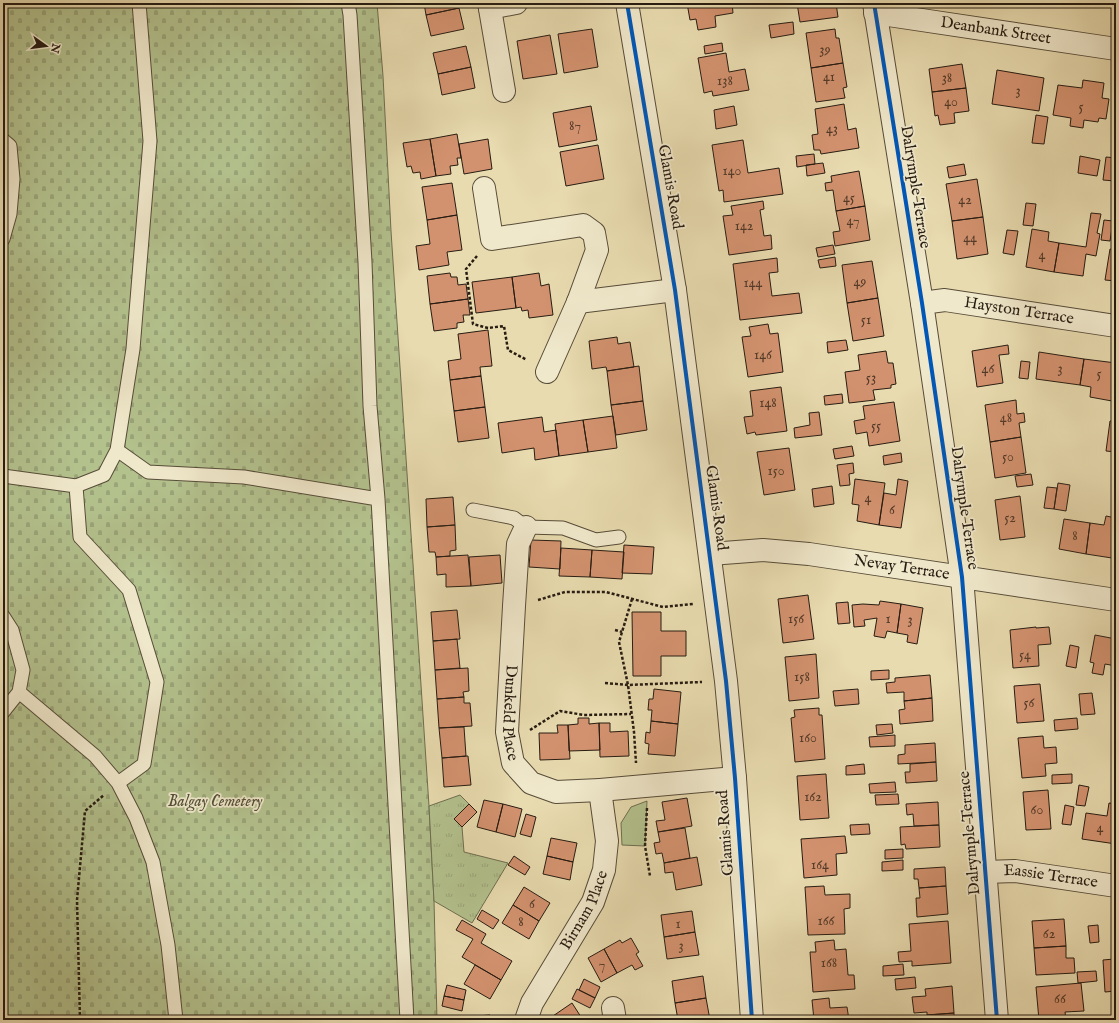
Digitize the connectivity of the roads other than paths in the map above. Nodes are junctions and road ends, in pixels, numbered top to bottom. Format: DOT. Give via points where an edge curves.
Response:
graph roads {
  1 [pos="139,3"];
  2 [pos="348,3"];
  3 [pos="516,3"];
  4 [pos="627,3"];
  5 [pos="490,5"];
  6 [pos="875,8"];
  7 [pos="1116,49"];
  8 [pos="504,91"];
  9 [pos="3,140"];
  10 [pos="484,188"];
  11 [pos="3,239"];
  12 [pos="675,290"];
  13 [pos="578,302"];
  14 [pos="922,303"];
  15 [pos="1116,326"];
  16 [pos="547,372"];
  17 [pos="117,450"];
  18 [pos="3,476"];
  19 [pos="76,486"];
  20 [pos="378,499"];
  21 [pos="473,510"];
  22 [pos="526,527"];
  23 [pos="619,537"];
  24 [pos="710,554"];
  25 [pos="962,576"];
  26 [pos="1116,600"];
  27 [pos="3,616"];
  28 [pos="19,692"];
  29 [pos="3,712"];
  30 [pos="735,778"];
  31 [pos="118,783"];
  32 [pos="600,790"];
  33 [pos="985,872"];
  34 [pos="1116,886"];
  35 [pos="176,1020"];
  36 [pos="407,1020"];
  37 [pos="526,1020"];
  38 [pos="752,1020"];
  39 [pos="997,1020"];
  1 -- 17 [label="lane" via="150,141 133,349"];
  2 -- 20 [label="lane" via="365,262 370,406"];
  3 -- 5 [label="street"];
  4 -- 12 [label="street, Glamis Road"];
  5 -- 8 [label="street"];
  6 -- 7 [label="street, Deanbank Street"];
  6 -- 14 [label="street, Dalrymple Terrace"];
  9 -- 11 [label="lane" via="10,146 14,179 10,214"];
  10 -- 13 [label="street" via="492,239 584,225 594,233 597,250"];
  12 -- 13 [label="street"];
  12 -- 24 [label="street, Glamis Road"];
  13 -- 16 [label="street"];
  14 -- 15 [label="street, Hayston Terrace" via="944,300"];
  14 -- 25 [label="street, Dalrymple Terrace"];
  17 -- 19 [label="lane" via="104,475"];
  17 -- 20 [label="lane" via="148,472 244,477"];
  18 -- 19 [label="lane"];
  19 -- 31 [label="lane" via="80,536 129,590 157,682 144,764"];
  20 -- 36 [label="lane"];
  21 -- 22 [label="lane" via="514,518"];
  22 -- 23 [label="lane" via="563,528 596,540"];
  22 -- 32 [label="street, Dunkeld Place" via="518,544 507,732 513,763 531,783 556,792"];
  24 -- 25 [label="street, Nevay Terrace" via="763,550 809,554"];
  24 -- 30 [label="street, Glamis Road"];
  25 -- 26 [label="street, Nevay Terrace"];
  25 -- 33 [label="street, Dalrymple Terrace"];
  27 -- 28 [label="lane" via="12,630 23,670"];
  28 -- 29 [label="lane"];
  28 -- 31 [label="lane" via="96,756"];
  30 -- 32 [label="street, Dunkeld Place"];
  30 -- 38 [label="street, Glamis Road"];
  31 -- 35 [label="lane" via="136,818 153,862 168,945"];
  32 -- 37 [label="street, Birnam Place" via="607,841 604,870 592,902 532,1003"];
  33 -- 34 [label="street, Eassie Terrace" via="1015,871"];
  33 -- 39 [label="street, Dalrymple Terrace"];
}
